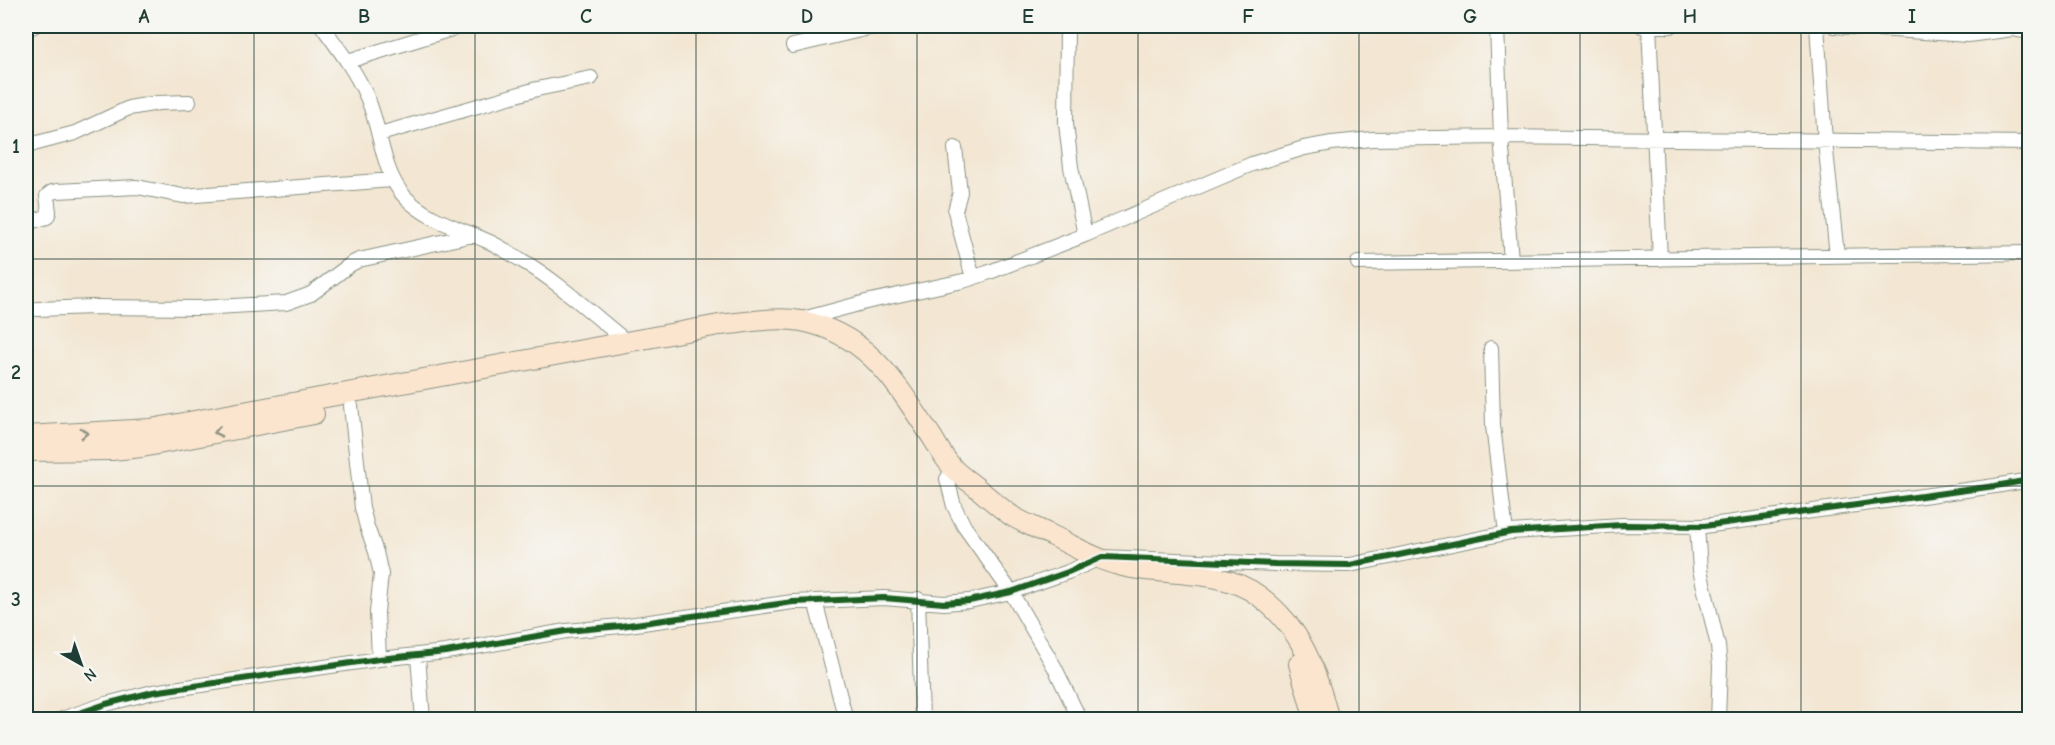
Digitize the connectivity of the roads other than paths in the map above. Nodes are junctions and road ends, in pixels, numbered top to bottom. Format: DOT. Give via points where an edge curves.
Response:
graph roads {
  1 [pos="34,26"];
  2 [pos="322,26"];
  3 [pos="461,26"];
  4 [pos="877,26"];
  5 [pos="1067,26"];
  6 [pos="1497,26"];
  7 [pos="1640,26"];
  8 [pos="1649,26"];
  9 [pos="1671,26"];
  10 [pos="1817,26"];
  11 [pos="1834,26"];
  12 [pos="26,29"];
  13 [pos="2030,32"];
  14 [pos="793,46"];
  15 [pos="348,61"];
  16 [pos="591,78"];
  17 [pos="189,102"];
  18 [pos="380,134"];
  19 [pos="1502,137"];
  20 [pos="1655,140"];
  21 [pos="1825,141"];
  22 [pos="2030,143"];
  23 [pos="26,146"];
  24 [pos="955,148"];
  25 [pos="392,180"];
  26 [pos="26,223"];
  27 [pos="473,235"];
  28 [pos="1085,235"];
  29 [pos="2030,253"];
  30 [pos="1837,256"];
  31 [pos="1660,259"];
  32 [pos="1510,260"];
  33 [pos="1358,263"];
  34 [pos="973,278"];
  35 [pos="37,309"];
  36 [pos="798,320"];
  37 [pos="626,341"];
  38 [pos="1491,348"];
  39 [pos="351,406"];
  40 [pos="26,436"];
  41 [pos="26,451"];
  42 [pos="950,474"];
  43 [pos="2030,480"];
  44 [pos="1697,526"];
  45 [pos="1506,533"];
  46 [pos="1092,560"];
  47 [pos="1011,592"];
  48 [pos="918,599"];
  49 [pos="815,601"];
  50 [pos="418,656"];
  51 [pos="379,659"];
  52 [pos="59,720"];
  53 [pos="423,720"];
  54 [pos="846,720"];
  55 [pos="922,720"];
  56 [pos="1080,720"];
  57 [pos="1315,720"];
  58 [pos="1329,720"];
  59 [pos="1718,720"];
  1 -- 12 [label="street"];
  2 -- 15 [label="street"];
  3 -- 15 [label="street"];
  4 -- 14 [label="street"];
  5 -- 28 [label="street" via="1066,123"];
  6 -- 19 [label="street"];
  7 -- 8 [label="street"];
  8 -- 9 [label="street"];
  8 -- 20 [label="street"];
  10 -- 21 [label="street"];
  11 -- 13 [label="street" via="1968,35 2013,29"];
  15 -- 18 [label="street" via="367,96"];
  16 -- 18 [label="street" via="537,89"];
  17 -- 23 [label="street" via="129,108 75,133"];
  18 -- 25 [label="street"];
  19 -- 20 [label="street"];
  19 -- 28 [label="street" via="1372,139 1295,150 1252,164"];
  19 -- 32 [label="street"];
  20 -- 21 [label="street"];
  20 -- 31 [label="street"];
  21 -- 22 [label="street"];
  21 -- 30 [label="street"];
  24 -- 34 [label="street" via="960,192 955,209"];
  25 -- 26 [label="street" via="183,196 137,188 57,191 47,196 47,217"];
  25 -- 27 [label="street" via="405,197 433,218"];
  27 -- 35 [label="street" via="359,260 311,294 286,303"];
  27 -- 37 [label="street" via="525,262"];
  28 -- 34 [label="street"];
  29 -- 30 [label="street"];
  30 -- 31 [label="street"];
  31 -- 32 [label="street"];
  32 -- 33 [label="street"];
  34 -- 36 [label="street"];
  36 -- 37 [label="main road" via="719,325"];
  36 -- 42 [label="main road" via="839,333 884,368"];
  40 -- 37 [label="main road, one-way" via="151,429"];
  38 -- 45 [label="street" via="1493,426"];
  39 -- 41 [label="main road, one-way" via="142,447"];
  39 -- 42 [label="main road" via="730,335 795,332 819,338 863,364 882,384 930,459"];
  39 -- 51 [label="street" via="362,508 381,574 377,612"];
  42 -- 46 [label="main road" via="1012,516"];
  42 -- 47 [label="street" via="954,506 964,526"];
  43 -- 44 [label="street"];
  44 -- 45 [label="street" via="1622,525"];
  44 -- 59 [label="street" via="1700,570 1718,646"];
  45 -- 46 [label="street" via="1350,565"];
  46 -- 47 [label="street"];
  46 -- 57 [label="main road" via="1107,570 1144,578 1205,584 1256,605 1288,642"];
  46 -- 58 [label="main road" via="1232,580 1260,596 1300,639"];
  47 -- 48 [label="street" via="956,603"];
  47 -- 56 [label="street"];
  48 -- 49 [label="street"];
  48 -- 55 [label="street"];
  49 -- 50 [label="street" via="566,630"];
  49 -- 54 [label="street"];
  50 -- 51 [label="street"];
  50 -- 53 [label="street"];
  51 -- 52 [label="street" via="153,692"];
}
